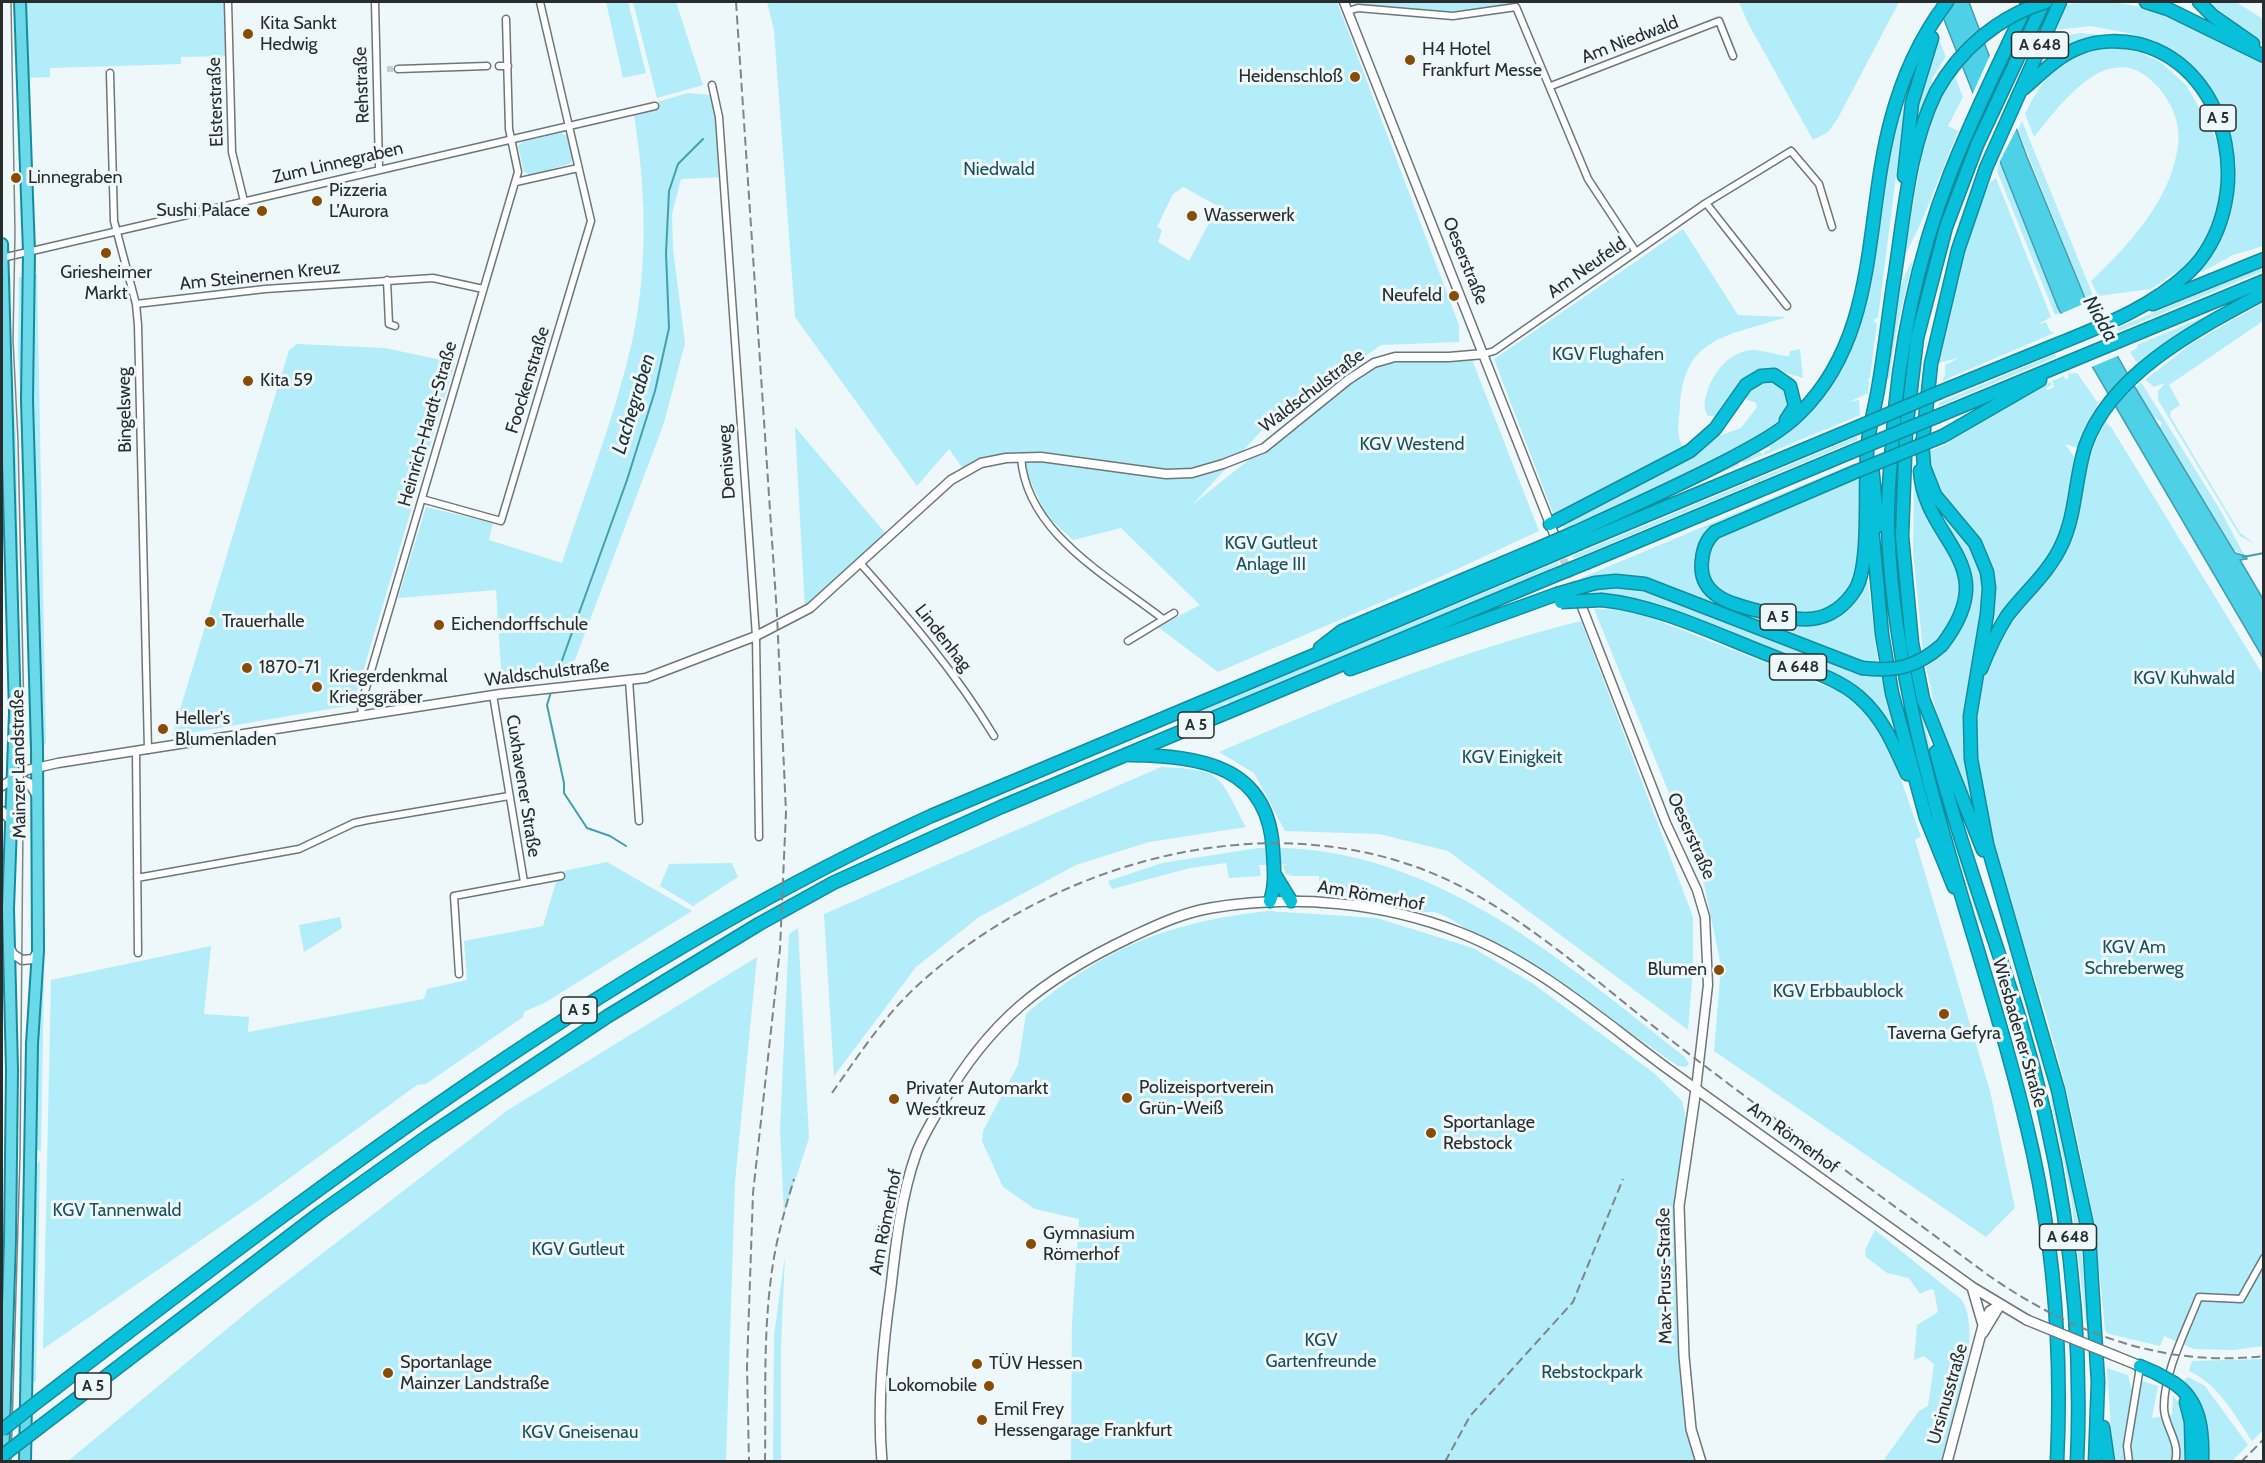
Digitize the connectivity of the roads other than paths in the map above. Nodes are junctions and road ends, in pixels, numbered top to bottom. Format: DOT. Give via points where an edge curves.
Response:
graph roads {
  1 [pos="20,2"];
  2 [pos="228,2"];
  3 [pos="375,2"];
  4 [pos="540,2"];
  5 [pos="1344,2"];
  6 [pos="1948,2"];
  7 [pos="2028,2"];
  8 [pos="2045,2"];
  9 [pos="2060,2"];
  10 [pos="2146,2"];
  11 [pos="2199,2"];
  12 [pos="1348,11"];
  13 [pos="506,19"];
  14 [pos="1926,41"];
  15 [pos="2264,54"];
  16 [pos="1733,56"];
  17 [pos="487,66"];
  18 [pos="499,66"];
  19 [pos="508,66"];
  20 [pos="377,69"];
  21 [pos="387,69"];
  22 [pos="398,69"];
  23 [pos="110,73"];
  24 [pos="712,86"];
  25 [pos="1551,86"];
  26 [pos="2023,89"];
  27 [pos="655,106"];
  28 [pos="569,126"];
  29 [pos="511,139"];
  30 [pos="379,168"];
  31 [pos="578,168"];
  32 [pos="516,182"];
  33 [pos="244,201"];
  34 [pos="1706,203"];
  35 [pos="1904,210"];
  36 [pos="1832,227"];
  37 [pos="117,231"];
  38 [pos="2,244"];
  39 [pos="29,252"];
  40 [pos="1636,252"];
  41 [pos="2,258"];
  42 [pos="2264,259"];
  43 [pos="387,280"];
  44 [pos="2264,281"];
  45 [pos="483,289"];
  46 [pos="2264,294"];
  47 [pos="136,304"];
  48 [pos="1787,306"];
  49 [pos="2119,319"];
  50 [pos="395,326"];
  51 [pos="1484,354"];
  52 [pos="2069,363"];
  53 [pos="1878,390"];
  54 [pos="1776,431"];
  55 [pos="1922,441"];
  56 [pos="1021,457"];
  57 [pos="1872,461"];
  58 [pos="422,498"];
  59 [pos="1552,529"];
  60 [pos="1578,537"];
  61 [pos="861,563"];
  62 [pos="1559,598"];
  63 [pos="1582,607"];
  64 [pos="1174,613"];
  65 [pos="1502,615"];
  66 [pos="1163,619"];
  67 [pos="1896,621"];
  68 [pos="756,636"];
  69 [pos="1128,641"];
  70 [pos="629,680"];
  71 [pos="1973,693"];
  72 [pos="492,695"];
  73 [pos="1266,696"];
  74 [pos="1923,699"];
  75 [pos="362,716"];
  76 [pos="994,736"];
  77 [pos="148,750"];
  78 [pos="136,752"];
  79 [pos="1126,754"];
  80 [pos="37,767"];
  81 [pos="14,778"];
  82 [pos="2,786"];
  83 [pos="509,796"];
  84 [pos="37,797"];
  85 [pos="2,811"];
  86 [pos="1926,818"];
  87 [pos="11,821"];
  88 [pos="639,821"];
  89 [pos="759,837"];
  90 [pos="1275,874"];
  91 [pos="561,876"];
  92 [pos="137,878"];
  93 [pos="524,882"];
  94 [pos="1998,884"];
  95 [pos="1270,901"];
  96 [pos="1291,901"];
  97 [pos="1965,909"];
  98 [pos="8,943"];
  99 [pos="38,951"];
  100 [pos="138,953"];
  101 [pos="459,974"];
  102 [pos="1696,1089"];
  103 [pos="2264,1258"];
  104 [pos="1972,1287"];
  105 [pos="2000,1305"];
  106 [pos="1982,1330"];
  107 [pos="2140,1366"];
  108 [pos="2098,1382"];
  109 [pos="2174,1383"];
  110 [pos="2,1430"];
  111 [pos="2,1456"];
  112 [pos="3,1461"];
  113 [pos="25,1461"];
  114 [pos="882,1461"];
  115 [pos="1701,1461"];
  116 [pos="1947,1461"];
  117 [pos="2057,1461"];
  118 [pos="2077,1461"];
  119 [pos="2096,1461"];
  120 [pos="2108,1461"];
  121 [pos="2129,1461"];
  122 [pos="2175,1461"];
  123 [pos="2192,1461"];
  124 [pos="2202,1461"];
  1 -- 39 [label="main road, Mainzer Landstraße"];
  2 -- 33 [label="street, Elsterstraße" via="232,152"];
  3 -- 20 [label="street, Rehstraße"];
  4 -- 28 [label="street, Foockenstraße"];
  5 -- 12 [label="street, Oeserstraße"];
  6 -- 14 [label="highway, A 5"];
  7 -- 67 [label="highway, A 648" via="1949,175 1923,256 1900,356 1888,529"];
  8 -- 35 [label="highway, bridge" via="1986,33 1956,61 1936,92 1913,157"];
  8 -- 74 [label="highway, A 648" via="1977,145 1934,266 1911,377 1902,536 1912,643"];
  9 -- 26 [label="highway, A 648"];
  10 -- 15 [label="highway"];
  11 -- 15 [label="highway"];
  12 -- 25 [label="street" via="1358,8 1453,16 1516,7"];
  12 -- 51 [label="street, Oeserstraße"];
  13 -- 19 [label="street, Heinrich-Hardt-Straße"];
  14 -- 35 [label="highway, A 5" via="1907,132"];
  14 -- 54 [label="highway, A 5" via="1891,120 1865,278 1849,339 1817,394 1800,414"];
  16 -- 25 [label="street, Am Niedwald" via="1719,21"];
  17 -- 22 [label="street"];
  18 -- 19 [label="street"];
  19 -- 29 [label="street, Heinrich-Hardt-Straße"];
  20 -- 21 [label="street"];
  20 -- 30 [label="street, Rehstraße"];
  23 -- 37 [label="street, Bingelsweg"];
  24 -- 68 [label="street, Denisweg" via="719,117"];
  25 -- 40 [label="street" via="1588,179"];
  26 -- 49 [label="highway, A 5" via="2071,51 2098,42 2130,42 2175,61 2200,86 2216,114 2229,159 2228,194 2211,243 2190,270"];
  26 -- 55 [label="highway, A 648" via="1986,168 1948,283 1931,364"];
  27 -- 28 [label="street, Zum Linnegraben"];
  28 -- 29 [label="street, Zum Linnegraben"];
  28 -- 31 [label="street, Foockenstraße"];
  29 -- 30 [label="street, Zum Linnegraben"];
  29 -- 32 [label="street, Heinrich-Hardt-Straße" via="518,172"];
  30 -- 33 [label="street, Zum Linnegraben"];
  31 -- 32 [label="street"];
  31 -- 58 [label="street, Foockenstraße" via="591,221 501,521"];
  32 -- 45 [label="street, Heinrich-Hardt-Straße"];
  33 -- 37 [label="street, Zum Linnegraben"];
  34 -- 36 [label="street, Am Neufeld" via="1791,151 1819,184"];
  34 -- 40 [label="street, Am Neufeld"];
  34 -- 48 [label="street"];
  35 -- 53 [label="highway"];
  37 -- 39 [label="street, Zum Linnegraben"];
  37 -- 47 [label="street, Bingelsweg"];
  38 -- 41 [label="main road, Mainzer Landstraße"];
  39 -- 41 [label="street, Zum Linnegraben"];
  39 -- 80 [label="main road, Mainzer Landstraße" via="27,400"];
  40 -- 51 [label="street, Am Neufeld" via="1494,351"];
  41 -- 81 [label="main road, Mainzer Landstraße"];
  42 -- 49 [label="highway, A 5"];
  43 -- 45 [label="street, Am Steinernen Kreuz" via="433,278"];
  43 -- 47 [label="street, Am Steinernen Kreuz"];
  43 -- 50 [label="street" via="389,324"];
  44 -- 52 [label="highway, A 5"];
  45 -- 58 [label="street, Heinrich-Hardt-Straße"];
  46 -- 71 [label="highway" via="2193,333 2124,386 2101,415 2083,456 2062,544 2041,579 1997,632"];
  47 -- 77 [label="street, Bingelsweg"];
  49 -- 60 [label="highway, A 5, bridge"];
  51 -- 56 [label="street, Waldschulstraße" via="1395,357 1374,363 1264,448 1192,473 1166,474"];
  51 -- 59 [label="street, Oeserstraße"];
  52 -- 53 [label="highway, A 5, bridge" via="1943,436 1855,472 1715,532 1709,537 1702,557 1702,574 1710,590 1727,602 1796,621 1825,616 1846,602 1856,589 1863,564 1868,441"];
  52 -- 73 [label="highway, A 5, bridge"];
  53 -- 57 [label="highway"];
  54 -- 59 [label="highway" via="1793,411 1795,398 1790,386 1778,376 1761,376 1746,385 1715,429 1690,451"];
  54 -- 60 [label="highway, A 5"];
  55 -- 62 [label="highway, A 648, bridge" via="1924,500 1958,553 1964,574 1964,603 1954,630 1926,659 1901,669 1862,668 1645,584 1595,583"];
  55 -- 71 [label="highway" via="1924,467 1935,495 1974,543 1987,572 1987,614"];
  56 -- 61 [label="street, Waldschulstraße" via="981,463 951,480"];
  56 -- 66 [label="street" via="1022,474 1040,516 1066,544"];
  57 -- 67 [label="highway, A 648" via="1885,571"];
  57 -- 86 [label="highway, A 648" via="1869,498 1882,633 1896,712"];
  58 -- 75 [label="street, Heinrich-Hardt-Straße" via="361,705"];
  60 -- 110 [label="highway, A 5, bridge" via="1342,632 1307,657 896,832 702,935 507,1057 302,1201"];
  61 -- 68 [label="street, Waldschulstraße" via="810,608"];
  61 -- 76 [label="street, Lindenhag" via="913,622"];
  62 -- 65 [label="highway, A 648"];
  62 -- 86 [label="highway, A 648, bridge" via="1639,607 1830,679 1874,711 1890,735"];
  63 -- 102 [label="street, Oeserstraße" via="1706,917 1708,985"];
  64 -- 66 [label="street"];
  65 -- 73 [label="highway, A 5"];
  66 -- 69 [label="street"];
  67 -- 97 [label="highway, Wiesbadener Straße / A 648" via="1917,735"];
  68 -- 70 [label="street, Waldschulstraße" via="663,672"];
  68 -- 89 [label="street, Denisweg"];
  70 -- 72 [label="street, Waldschulstraße"];
  70 -- 88 [label="street"];
  71 -- 94 [label="highway" via="1971,759"];
  72 -- 75 [label="street, Waldschulstraße"];
  72 -- 83 [label="street, Cuxhavener Straße"];
  73 -- 79 [label="highway, A 5"];
  74 -- 94 [label="highway, A 648"];
  74 -- 118 [label="highway, Wiesbadener Straße / A 648" via="1958,829 2019,1018 2053,1150 2076,1304 2080,1378"];
  75 -- 77 [label="street, Waldschulstraße"];
  77 -- 78 [label="street, Waldschulstraße"];
  78 -- 80 [label="street, Waldschulstraße"];
  78 -- 92 [label="street"];
  79 -- 90 [label="highway" via="1193,759 1240,778 1258,798 1268,819"];
  79 -- 111 [label="highway, A 5, bridge" via="833,883 714,950 556,1049 419,1142"];
  80 -- 81 [label="street, Waldschulstraße"];
  80 -- 84 [label="main road, Mainzer Landstraße"];
  81 -- 82 [label="street, Waldschulstraße"];
  81 -- 84 [label="street" via="29,783"];
  81 -- 87 [label="main road, Mainzer Landstraße"];
  83 -- 92 [label="street" via="354,823 299,849"];
  83 -- 93 [label="street, Cuxhavener Straße"];
  84 -- 99 [label="main road, Mainzer Landstraße"];
  85 -- 87 [label="street"];
  86 -- 97 [label="highway, A 648" via="1943,866"];
  87 -- 98 [label="main road, Mainzer Landstraße"];
  90 -- 95 [label="highway"];
  90 -- 96 [label="highway"];
  91 -- 93 [label="street"];
  92 -- 100 [label="street"];
  93 -- 101 [label="street" via="454,896"];
  94 -- 108 [label="highway" via="2043,1032 2076,1169 2089,1235"];
  95 -- 96 [label="main road, Am Römerhof"];
  95 -- 114 [label="main road, Am Römerhof" via="1196,912 1166,921 1111,947 1057,976 1016,1007 976,1049 917,1151 902,1204 885,1327"];
  96 -- 102 [label="main road, Am Römerhof" via="1389,912 1484,943 1566,995"];
  97 -- 117 [label="highway, Wiesbadener Straße / A 648" via="2020,1102 2044,1214 2059,1363"];
  98 -- 99 [label="street" via="13,954 22,960 33,959"];
  98 -- 112 [label="main road, Mainzer Landstraße" via="12,1070"];
  99 -- 113 [label="main road, Mainzer Landstraße" via="32,1044"];
  102 -- 104 [label="main road, Am Römerhof"];
  102 -- 115 [label="main road, Max-Pruss-Straße" via="1680,1206 1685,1367 1691,1429"];
  103 -- 122 [label="street" via="2241,1299 2199,1297 2172,1366 2164,1401"];
  104 -- 105 [label="main road, Am Römerhof"];
  104 -- 106 [label="main road, Ursinusstraße"];
  105 -- 106 [label="main road, Ursinusstraße"];
  105 -- 107 [label="main road, Am Römerhof, bridge" via="2026,1320"];
  106 -- 116 [label="main road, Ursinusstraße"];
  107 -- 109 [label="highway, bridge"];
  107 -- 121 [label="street" via="2127,1446"];
  108 -- 119 [label="highway"];
  108 -- 120 [label="highway"];
  109 -- 123 [label="highway" via="2188,1409"];
  109 -- 124 [label="highway" via="2188,1395 2198,1414"];
}
